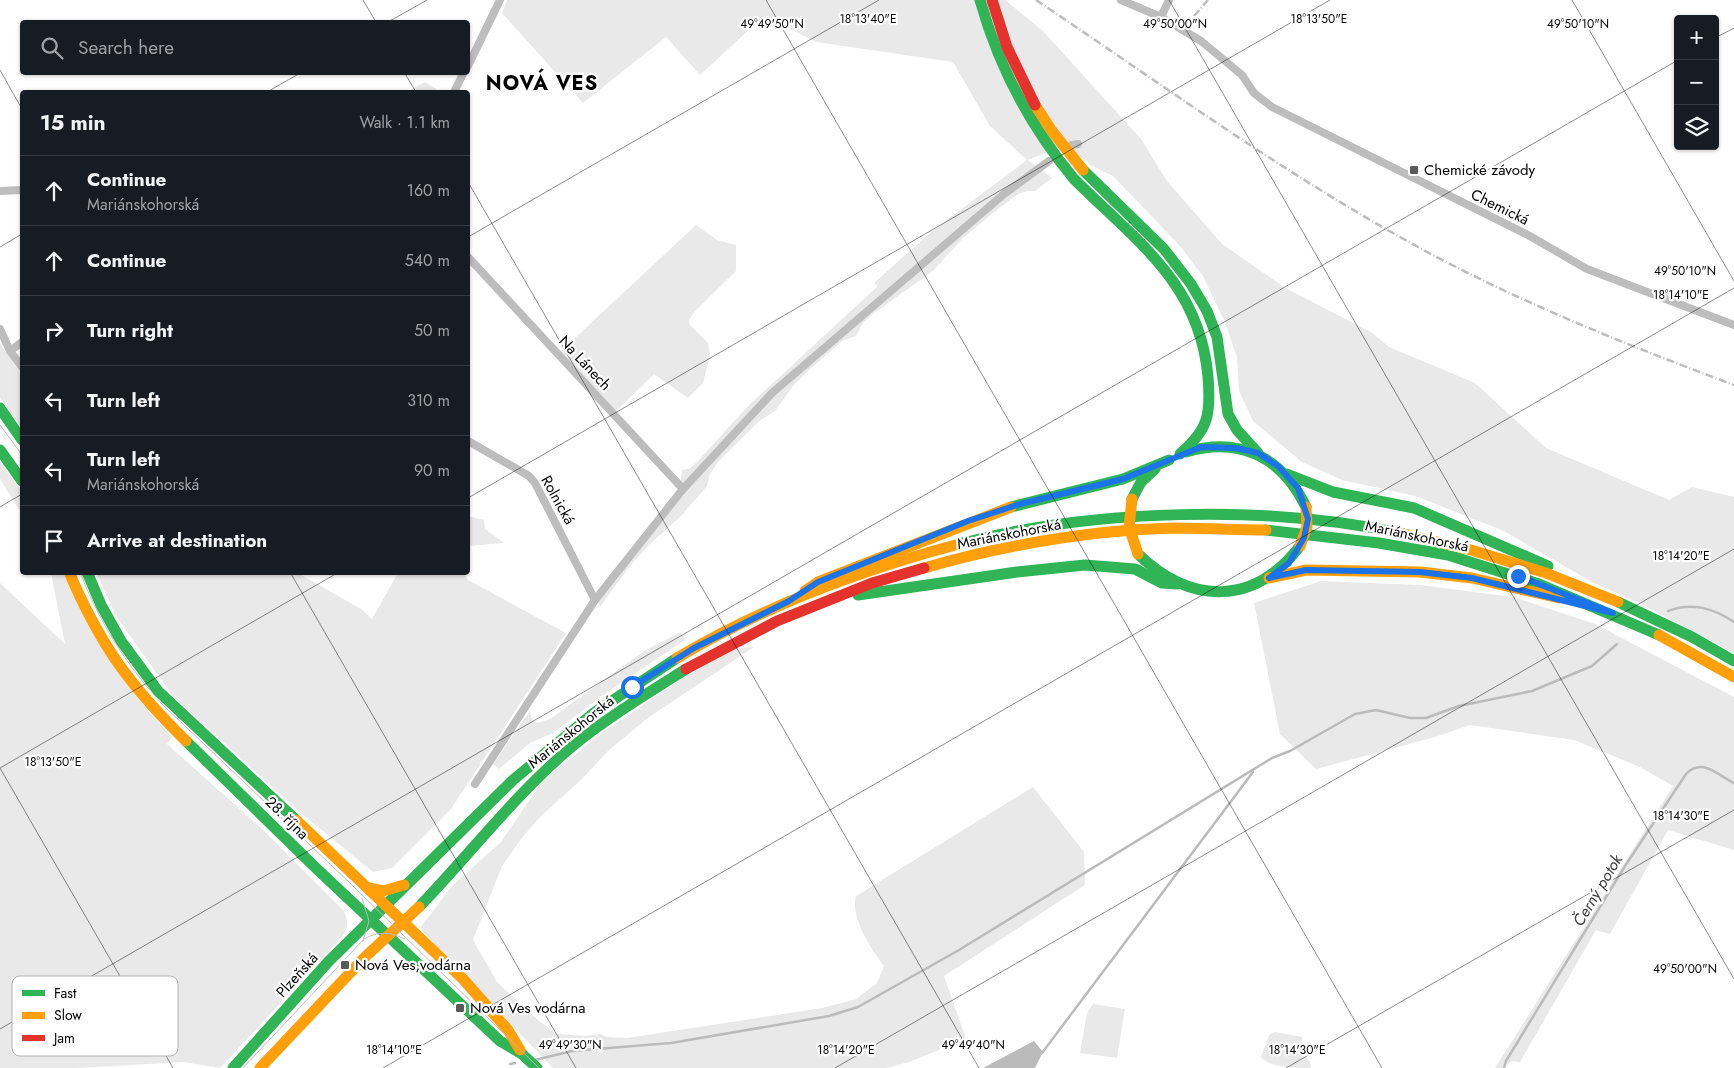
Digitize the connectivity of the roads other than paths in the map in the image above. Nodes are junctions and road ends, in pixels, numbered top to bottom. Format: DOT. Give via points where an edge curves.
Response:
graph roads {
  1 [pos="500,0"];
  2 [pos="980,0"];
  3 [pos="992,0"];
  4 [pos="1121,0"];
  5 [pos="1169,0"];
  6 [pos="1160,17"];
  7 [pos="470,62"];
  8 [pos="462,75"];
  9 [pos="455,90"];
  10 [pos="1049,161"];
  11 [pos="20,190"];
  12 [pos="0,191"];
  13 [pos="470,259"];
  14 [pos="1734,325"];
  15 [pos="0,329"];
  16 [pos="20,344"];
  17 [pos="10,351"];
  18 [pos="20,364"];
  19 [pos="0,408"];
  20 [pos="20,437"];
  21 [pos="470,442"];
  22 [pos="0,450"];
  23 [pos="1258,453"];
  24 [pos="1180,454"];
  25 [pos="1169,460"];
  26 [pos="1287,474"];
  27 [pos="20,478"];
  28 [pos="682,489"];
  29 [pos="70,575"];
  30 [pos="88,575"];
  31 [pos="1269,578"];
  32 [pos="1177,584"];
  33 [pos="1592,590"];
  34 [pos="594,600"];
  35 [pos="789,601"];
  36 [pos="794,612"];
  37 [pos="1613,613"];
  38 [pos="1734,661"];
  39 [pos="1734,677"];
  40 [pos="475,784"];
  41 [pos="409,883"];
  42 [pos="368,887"];
  43 [pos="387,906"];
  44 [pos="372,921"];
  45 [pos="403,922"];
  46 [pos="388,935"];
  47 [pos="522,1054"];
  48 [pos="536,1067"];
  49 [pos="233,1068"];
  50 [pos="260,1068"];
  1 -- 7 [label="street"];
  2 -- 24 [label="main road, bridge" via="1007,81 1036,132 1074,179 1164,269 1196,320 1205,350 1210,413 1204,432"];
  3 -- 23 [label="main road, bridge" via="1008,53 1048,128 1083,170 1157,242 1196,290 1210,318 1220,350 1227,412 1235,428"];
  4 -- 6 [label="street, Chemická"];
  5 -- 6 [label="street"];
  6 -- 14 [label="street, Chemická" via="1201,42 1242,75 1254,93 1272,107 1528,235 1587,269"];
  8 -- 9 [label="street"];
  10 -- 28 [label="street" via="1004,194 772,394"];
  11 -- 12 [label="street"];
  13 -- 28 [label="street, Na Lánech"];
  15 -- 17 [label="street"];
  16 -- 17 [label="street"];
  17 -- 18 [label="street"];
  19 -- 20 [label="main road"];
  21 -- 34 [label="street, Rolnická" via="535,482"];
  22 -- 27 [label="main road"];
  23 -- 24 [label="main road" via="1210,446"];
  23 -- 26 [label="main road"];
  24 -- 25 [label="main road"];
  25 -- 32 [label="main road, bridge" via="1148,475 1132,499 1128,524 1138,554 1151,569"];
  25 -- 35 [label="main road" via="1123,479 1006,508 968,521 818,582"];
  26 -- 31 [label="main road, bridge" via="1298,488 1306,507 1307,528 1289,563"];
  26 -- 33 [label="main road" via="1333,492 1414,508 1557,570"];
  28 -- 34 [label="street"];
  29 -- 44 [label="main road, 28. října" via="97,632 118,667 142,697"];
  30 -- 42 [label="main road, 28. října" via="116,633 158,691"];
  31 -- 32 [label="main road" via="1252,586 1217,592 1194,590"];
  31 -- 37 [label="main road" via="1306,570 1420,572 1472,578"];
  32 -- 36 [label="main road" via="1162,583 1135,569 1085,565 870,592 808,612"];
  33 -- 35 [label="main road, Mariánskohorská" via="1523,564 1435,540 1318,522 1188,515 1108,519 1001,534 905,559"];
  33 -- 38 [label="main road, Mariánskohorská" via="1660,621"];
  34 -- 40 [label="street"];
  35 -- 41 [label="main road, Mariánskohorská" via="694,648 594,713 518,773"];
  36 -- 37 [label="main road, Mariánskohorská" via="908,571 1005,547 1109,531 1189,527 1316,533 1428,551 1518,576"];
  36 -- 45 [label="main road, Mariánskohorská" via="677,673 573,746 512,803"];
  37 -- 39 [label="main road, Mariánskohorská"];
  41 -- 42 [label="main road" via="383,891"];
  41 -- 43 [label="main road, Mariánskohorská"];
  42 -- 43 [label="main road, 28. října"];
  43 -- 44 [label="main road, Plzeňská"];
  43 -- 45 [label="main road, 28. října"];
  44 -- 46 [label="main road, 28. října"];
  44 -- 49 [label="main road, Plzeňská" via="344,946"];
  45 -- 46 [label="main road, Mariánskohorská"];
  45 -- 47 [label="main road, 28. října" via="463,979 502,1022"];
  46 -- 47 [label="main road, 28. října" via="500,1041"];
  46 -- 50 [label="main road"];
  47 -- 48 [label="main road, 28. října"];
}
